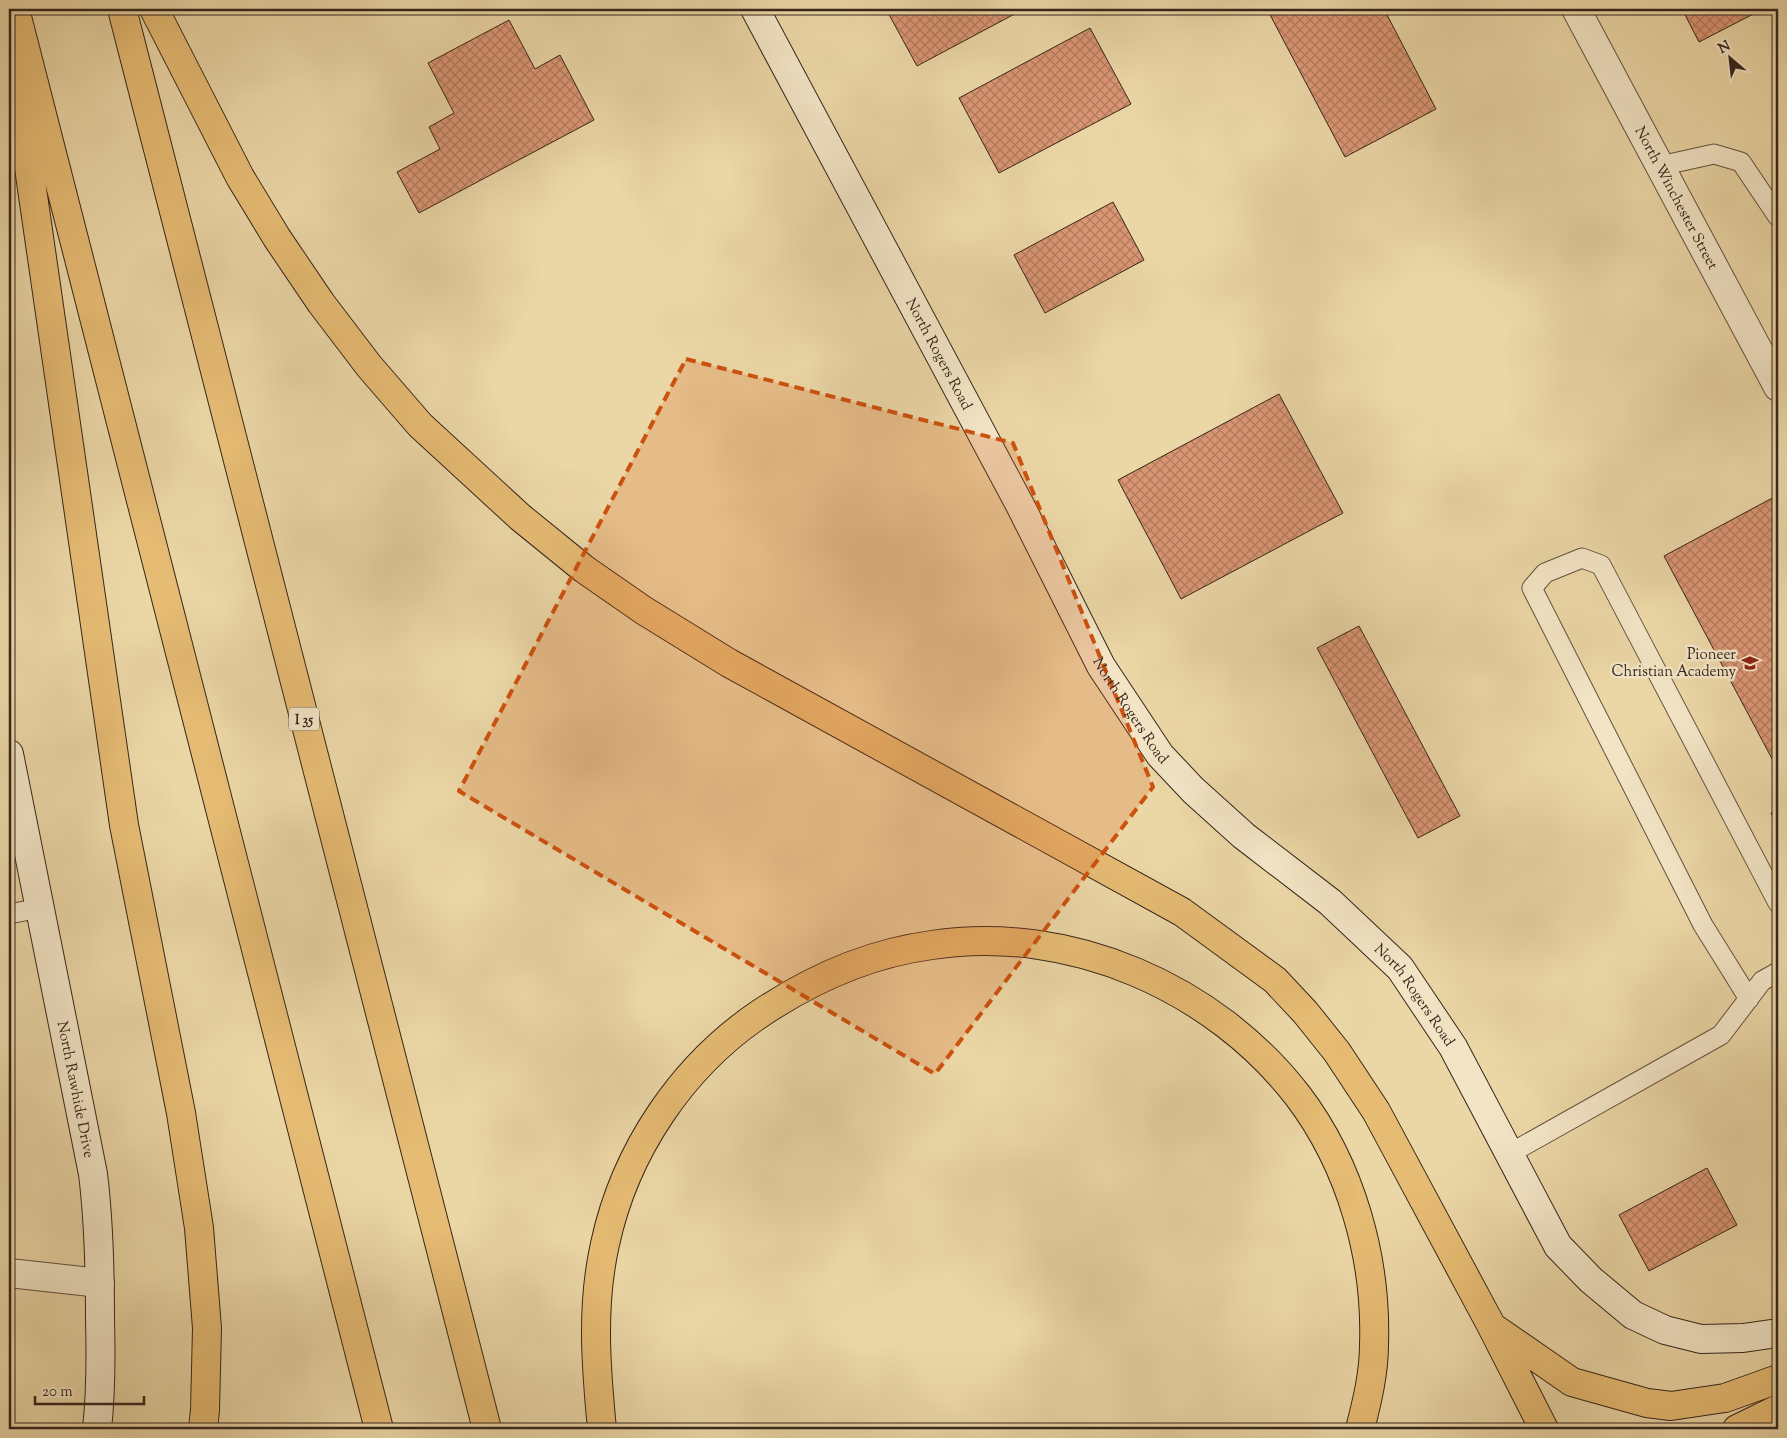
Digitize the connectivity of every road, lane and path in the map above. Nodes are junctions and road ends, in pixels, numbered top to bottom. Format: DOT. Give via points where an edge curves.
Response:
graph roads {
  1 [pos="15,9"];
  2 [pos="122,9"];
  3 [pos="154,9"];
  4 [pos="754,9"];
  5 [pos="1576,9"];
  6 [pos="9,27"];
  7 [pos="1660,166"];
  8 [pos="1778,217"];
  9 [pos="1775,375"];
  10 [pos="9,754"];
  11 [pos="1778,903"];
  12 [pos="40,908"];
  13 [pos="9,914"];
  14 [pos="1778,972"];
  15 [pos="1749,999"];
  16 [pos="1509,1154"];
  17 [pos="9,1273"];
  18 [pos="100,1283"];
  19 [pos="1491,1325"];
  20 [pos="1778,1332"];
  21 [pos="1778,1379"];
  22 [pos="1778,1409"];
  23 [pos="97,1429"];
  24 [pos="203,1429"];
  25 [pos="379,1429"];
  26 [pos="487,1429"];
  27 [pos="602,1429"];
  28 [pos="1360,1429"];
  29 [pos="1544,1429"];
  30 [pos="1737,1429"];
  1 -- 25 [label="main road"];
  2 -- 26 [label="main road, I 35"];
  3 -- 19 [label="main road" via="240,177 277,238 321,304 420,425 520,517 584,569 643,610 729,663 1182,912 1275,980 1337,1052 1376,1112"];
  4 -- 16 [label="street, North Rogers Road" via="1020,505 1101,666 1160,755 1193,790 1244,836 1330,902 1400,968 1453,1047"];
  5 -- 7 [label="street, North Winchester Street"];
  6 -- 24 [label="main road" via="124,825 181,1113 199,1228 207,1328"];
  7 -- 8 [label="lane" via="1714,154 1741,162"];
  7 -- 9 [label="street, North Winchester Street"];
  10 -- 12 [label="street, North Rawhide Drive"];
  11 -- 15 [label="lane" via="1601,565 1582,558 1544,573 1532,588 1703,925"];
  12 -- 13 [label="lane"];
  12 -- 18 [label="street, North Rawhide Drive" via="93,1174"];
  14 -- 15 [label="lane" via="1762,981"];
  15 -- 16 [label="lane" via="1721,1035"];
  16 -- 20 [label="street, North Rogers Road" via="1558,1246 1591,1280 1633,1315 1665,1330 1701,1339 1743,1338"];
  17 -- 18 [label="street"];
  18 -- 23 [label="street, North Rawhide Drive"];
  19 -- 21 [label="main road" via="1572,1382 1647,1403 1671,1406 1725,1398"];
  19 -- 29 [label="main road"];
  22 -- 30 [label="main road"];
  27 -- 28 [label="main road" via="595,1313 604,1246 620,1190 647,1135 674,1095 707,1056 744,1025 786,996 825,976 877,957 931,944 982,941 1066,950 1131,969 1179,993 1224,1023 1265,1059 1298,1097 1330,1147 1352,1197 1366,1252 1373,1300 1374,1346 1368,1397"];
}
